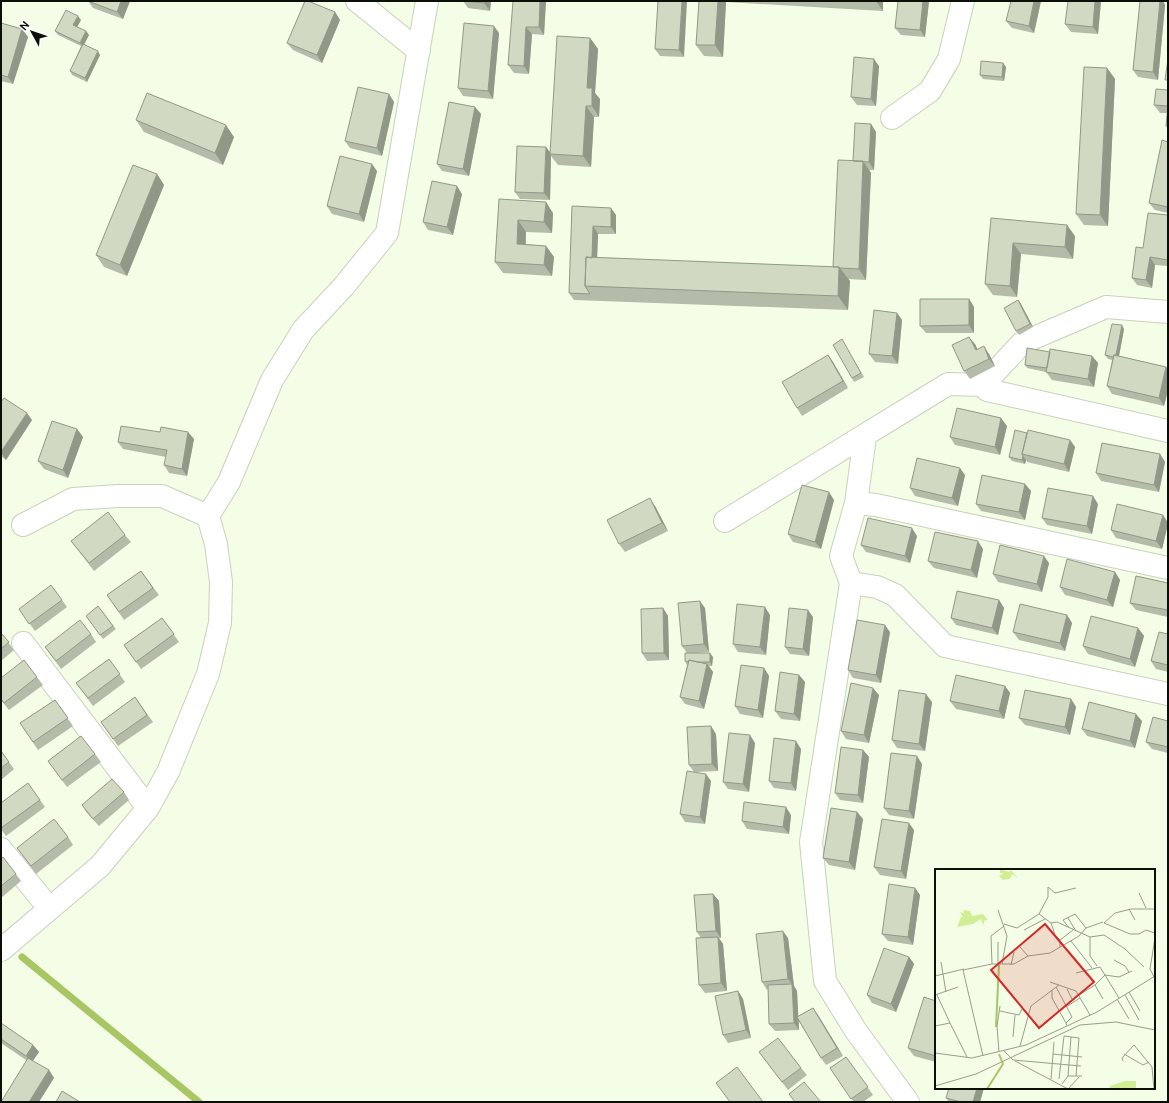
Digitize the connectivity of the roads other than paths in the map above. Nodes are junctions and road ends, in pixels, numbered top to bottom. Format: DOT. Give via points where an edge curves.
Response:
graph roads {
  1 [pos="357,1"];
  2 [pos="427,1"];
  3 [pos="963,1"];
  4 [pos="419,51"];
  5 [pos="892,118"];
  6 [pos="1168,312"];
  7 [pos="983,385"];
  8 [pos="1168,431"];
  9 [pos="865,436"];
  10 [pos="856,503"];
  11 [pos="208,516"];
  12 [pos="725,521"];
  13 [pos="23,525"];
  14 [pos="1168,568"];
  15 [pos="852,582"];
  16 [pos="24,643"];
  17 [pos="1168,694"];
  18 [pos="148,808"];
  19 [pos="1,849"];
  20 [pos="49,908"];
  21 [pos="1,950"];
  22 [pos="908,1102"];
  1 -- 4 [label="street"];
  2 -- 4 [label="street"];
  3 -- 5 [label="street" via="950,59 930,91"];
  4 -- 11 [label="street" via="387,233 344,286 303,330 272,380 229,482"];
  6 -- 7 [label="street" via="1106,307 1022,343"];
  7 -- 8 [label="street" via="987,390"];
  7 -- 9 [label="street" via="948,384"];
  9 -- 10 [label="street"];
  9 -- 12 [label="street"];
  10 -- 14 [label="street" via="876,505"];
  10 -- 15 [label="street" via="841,556"];
  11 -- 13 [label="street" via="162,496 118,496 73,499"];
  11 -- 18 [label="street" via="216,544 221,582 220,623 208,674 168,772"];
  15 -- 17 [label="street" via="877,588 895,596 946,646"];
  15 -- 22 [label="street" via="811,842 825,981 856,1031"];
  16 -- 18 [label="street"];
  18 -- 20 [label="street" via="100,866"];
  19 -- 20 [label="street"];
  20 -- 21 [label="street"];
}
